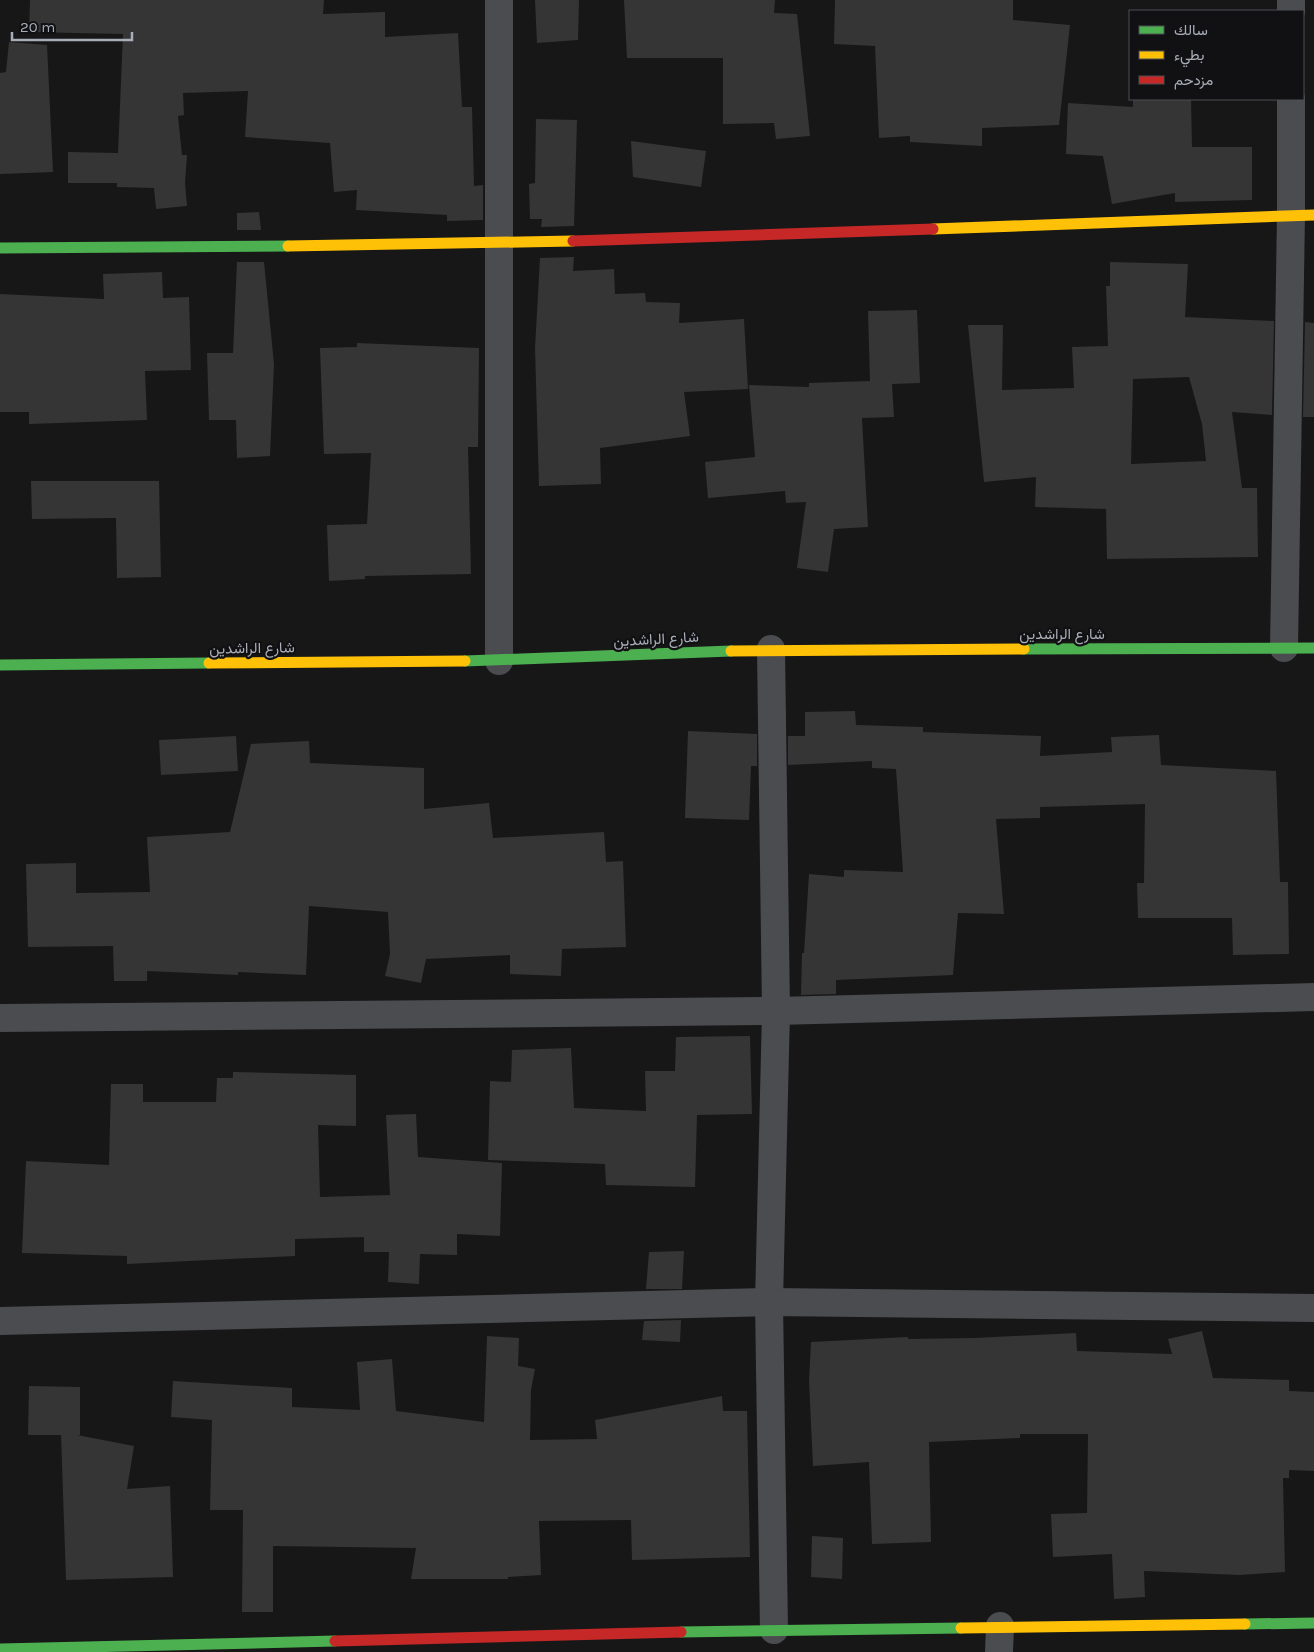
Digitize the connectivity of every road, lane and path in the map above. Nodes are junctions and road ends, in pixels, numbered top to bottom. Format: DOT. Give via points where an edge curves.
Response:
graph roads {
  1 [pos="499,0"];
  2 [pos="1291,100"];
  3 [pos="1303,215"];
  4 [pos="499,244"];
  5 [pos="0,248"];
  6 [pos="1284,648"];
  7 [pos="1314,648"];
  8 [pos="771,649"];
  9 [pos="499,661"];
  10 [pos="0,666"];
  11 [pos="1314,997"];
  12 [pos="776,1010"];
  13 [pos="0,1018"];
  14 [pos="769,1302"];
  15 [pos="1314,1308"];
  16 [pos="0,1321"];
  17 [pos="1314,1623"];
  18 [pos="774,1630"];
  19 [pos="1000,1639"];
  20 [pos="0,1649"];
  1 -- 4 [label="street"];
  2 -- 3 [label="street"];
  3 -- 4 [label="street"];
  3 -- 6 [label="street"];
  4 -- 5 [label="street"];
  4 -- 9 [label="street"];
  6 -- 7 [label="street, شارع الراشدين"];
  6 -- 8 [label="street, شارع الراشدين"];
  8 -- 9 [label="street, شارع الراشدين"];
  8 -- 12 [label="street"];
  9 -- 10 [label="street, شارع الراشدين"];
  11 -- 12 [label="street"];
  12 -- 13 [label="street"];
  12 -- 14 [label="street"];
  14 -- 15 [label="street"];
  14 -- 16 [label="street"];
  14 -- 18 [label="street"];
  17 -- 19 [label="street"];
  18 -- 19 [label="street"];
  18 -- 20 [label="street"];
}
